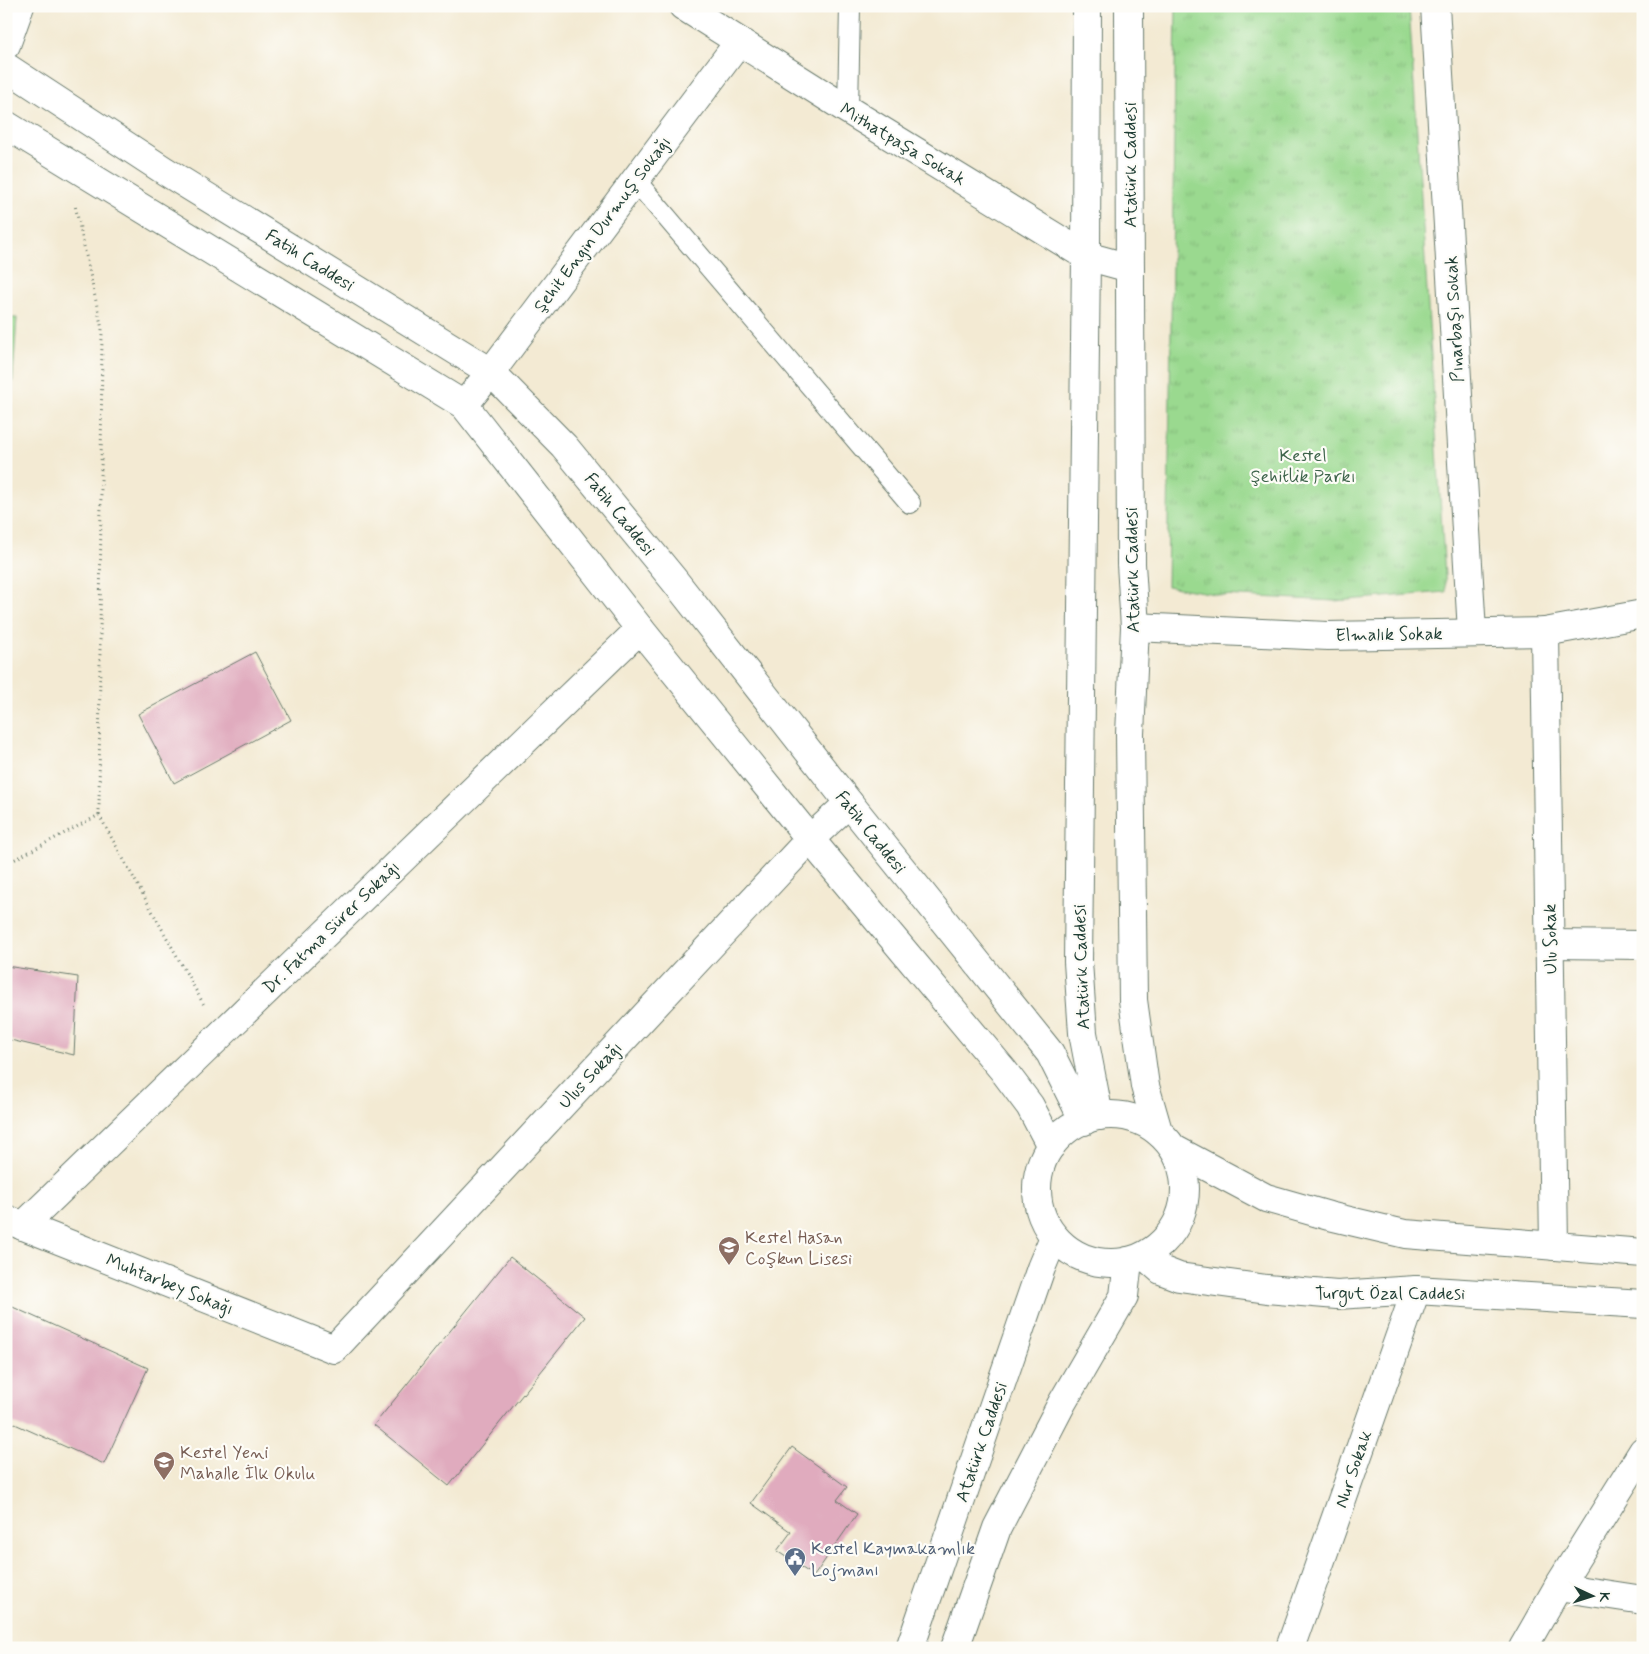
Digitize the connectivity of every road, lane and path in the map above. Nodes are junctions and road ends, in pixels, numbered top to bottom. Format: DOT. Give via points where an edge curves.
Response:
graph roads {
  1 [pos="20,6"];
  2 [pos="683,6"];
  3 [pos="850,6"];
  4 [pos="1087,6"];
  5 [pos="1129,6"];
  6 [pos="1435,6"];
  7 [pos="739,42"];
  8 [pos="6,45"];
  9 [pos="6,67"];
  10 [pos="848,110"];
  11 [pos="6,125"];
  12 [pos="66,161"];
  13 [pos="635,180"];
  14 [pos="1086,256"];
  15 [pos="1130,268"];
  16 [pos="491,372"];
  17 [pos="464,405"];
  18 [pos="910,503"];
  19 [pos="1643,614"];
  20 [pos="1135,627"];
  21 [pos="640,629"];
  22 [pos="1472,632"];
  23 [pos="1545,632"];
  24 [pos="848,803"];
  25 [pos="100,815"];
  26 [pos="810,839"];
  27 [pos="6,864"];
  28 [pos="1550,944"];
  29 [pos="1643,945"];
  30 [pos="220,1033"];
  31 [pos="1092,1118"];
  32 [pos="1166,1140"];
  33 [pos="1051,1146"];
  34 [pos="14,1223"];
  35 [pos="1054,1237"];
  36 [pos="1554,1246"];
  37 [pos="1643,1252"];
  38 [pos="1136,1259"];
  39 [pos="1416,1290"];
  40 [pos="1643,1304"];
  41 [pos="334,1349"];
  42 [pos="1643,1451"];
  43 [pos="1558,1587"];
  44 [pos="1643,1600"];
  45 [pos="910,1648"];
  46 [pos="955,1648"];
  47 [pos="1290,1648"];
  48 [pos="1523,1648"];
  1 -- 8 [label="main road"];
  2 -- 7 [label="main road, Mithatpaşa Sokak"];
  3 -- 10 [label="lane"];
  4 -- 14 [label="main road, Atatürk Caddesi"];
  5 -- 15 [label="main road, Atatürk Caddesi"];
  6 -- 22 [label="main road, Pınarbaşı Sokak"];
  7 -- 10 [label="main road, Mithatpaşa Sokak"];
  7 -- 13 [label="main road, Şehit Engin Durmuş Sokağı"];
  9 -- 16 [label="main road, Fatih Caddesi" via="165,171"];
  10 -- 14 [label="main road, Mithatpaşa Sokak"];
  11 -- 12 [label="main road"];
  12 -- 17 [label="main road"];
  12 -- 25 [label="path" via="102,329"];
  13 -- 16 [label="main road, Şehit Engin Durmuş Sokağı"];
  13 -- 18 [label="lane"];
  14 -- 15 [label="main road, Mithatpaşa Sokak"];
  14 -- 31 [label="main road, Atatürk Caddesi" via="1078,962"];
  15 -- 20 [label="main road, Atatürk Caddesi" via="1131,564"];
  16 -- 17 [label="main road, Şehit Engin Durmuş Sokağı"];
  16 -- 24 [label="main road, Fatih Caddesi" via="570,453"];
  17 -- 21 [label="main road"];
  19 -- 23 [label="main road, Elmalık Sokak"];
  20 -- 22 [label="main road, Elmalık Sokak" via="1328,636"];
  20 -- 32 [label="main road, Atatürk Caddesi" via="1130,734 1133,1000 1145,1086"];
  21 -- 26 [label="main road"];
  21 -- 30 [label="main road, Dr. Fatma Sürer Sokağı"];
  22 -- 23 [label="main road, Elmalık Sokak"];
  23 -- 28 [label="main road, Ulu Sokak"];
  24 -- 26 [label="main road, Ulus Sokağı"];
  24 -- 31 [label="main road, Fatih Caddesi" via="1050,1053"];
  25 -- 27 [label="path"];
  25 -- 30 [label="path"];
  26 -- 33 [label="main road" via="1003,1070 1030,1106"];
  26 -- 41 [label="main road, Ulus Sokağı"];
  28 -- 29 [label="main road"];
  28 -- 36 [label="main road, Ulu Sokak"];
  30 -- 34 [label="main road, Dr. Fatma Sürer Sokağı"];
  31 -- 32 [label="main road" via="1113,1115 1137,1119"];
  31 -- 33 [label="main road" via="1067,1128"];
  32 -- 36 [label="main road" via="1266,1198 1329,1216 1405,1234"];
  32 -- 38 [label="main road" via="1184,1172 1185,1197 1179,1221 1164,1241"];
  33 -- 35 [label="main road" via="1040,1168 1036,1192 1041,1215"];
  34 -- 41 [label="main road, Muhtarbey Sokağı"];
  35 -- 38 [label="main road" via="1073,1253 1096,1262 1121,1264"];
  35 -- 45 [label="main road, Atatürk Caddesi"];
  36 -- 37 [label="main road"];
  38 -- 39 [label="main road, Turgut Özal Caddesi" via="1179,1277 1267,1289 1337,1295"];
  38 -- 46 [label="main road" via="1124,1296 1066,1395 997,1528"];
  39 -- 40 [label="main road, Turgut Özal Caddesi"];
  39 -- 47 [label="main road, Nur Sokak"];
  42 -- 43 [label="main road"];
  43 -- 44 [label="main road"];
  43 -- 48 [label="main road"];
}
